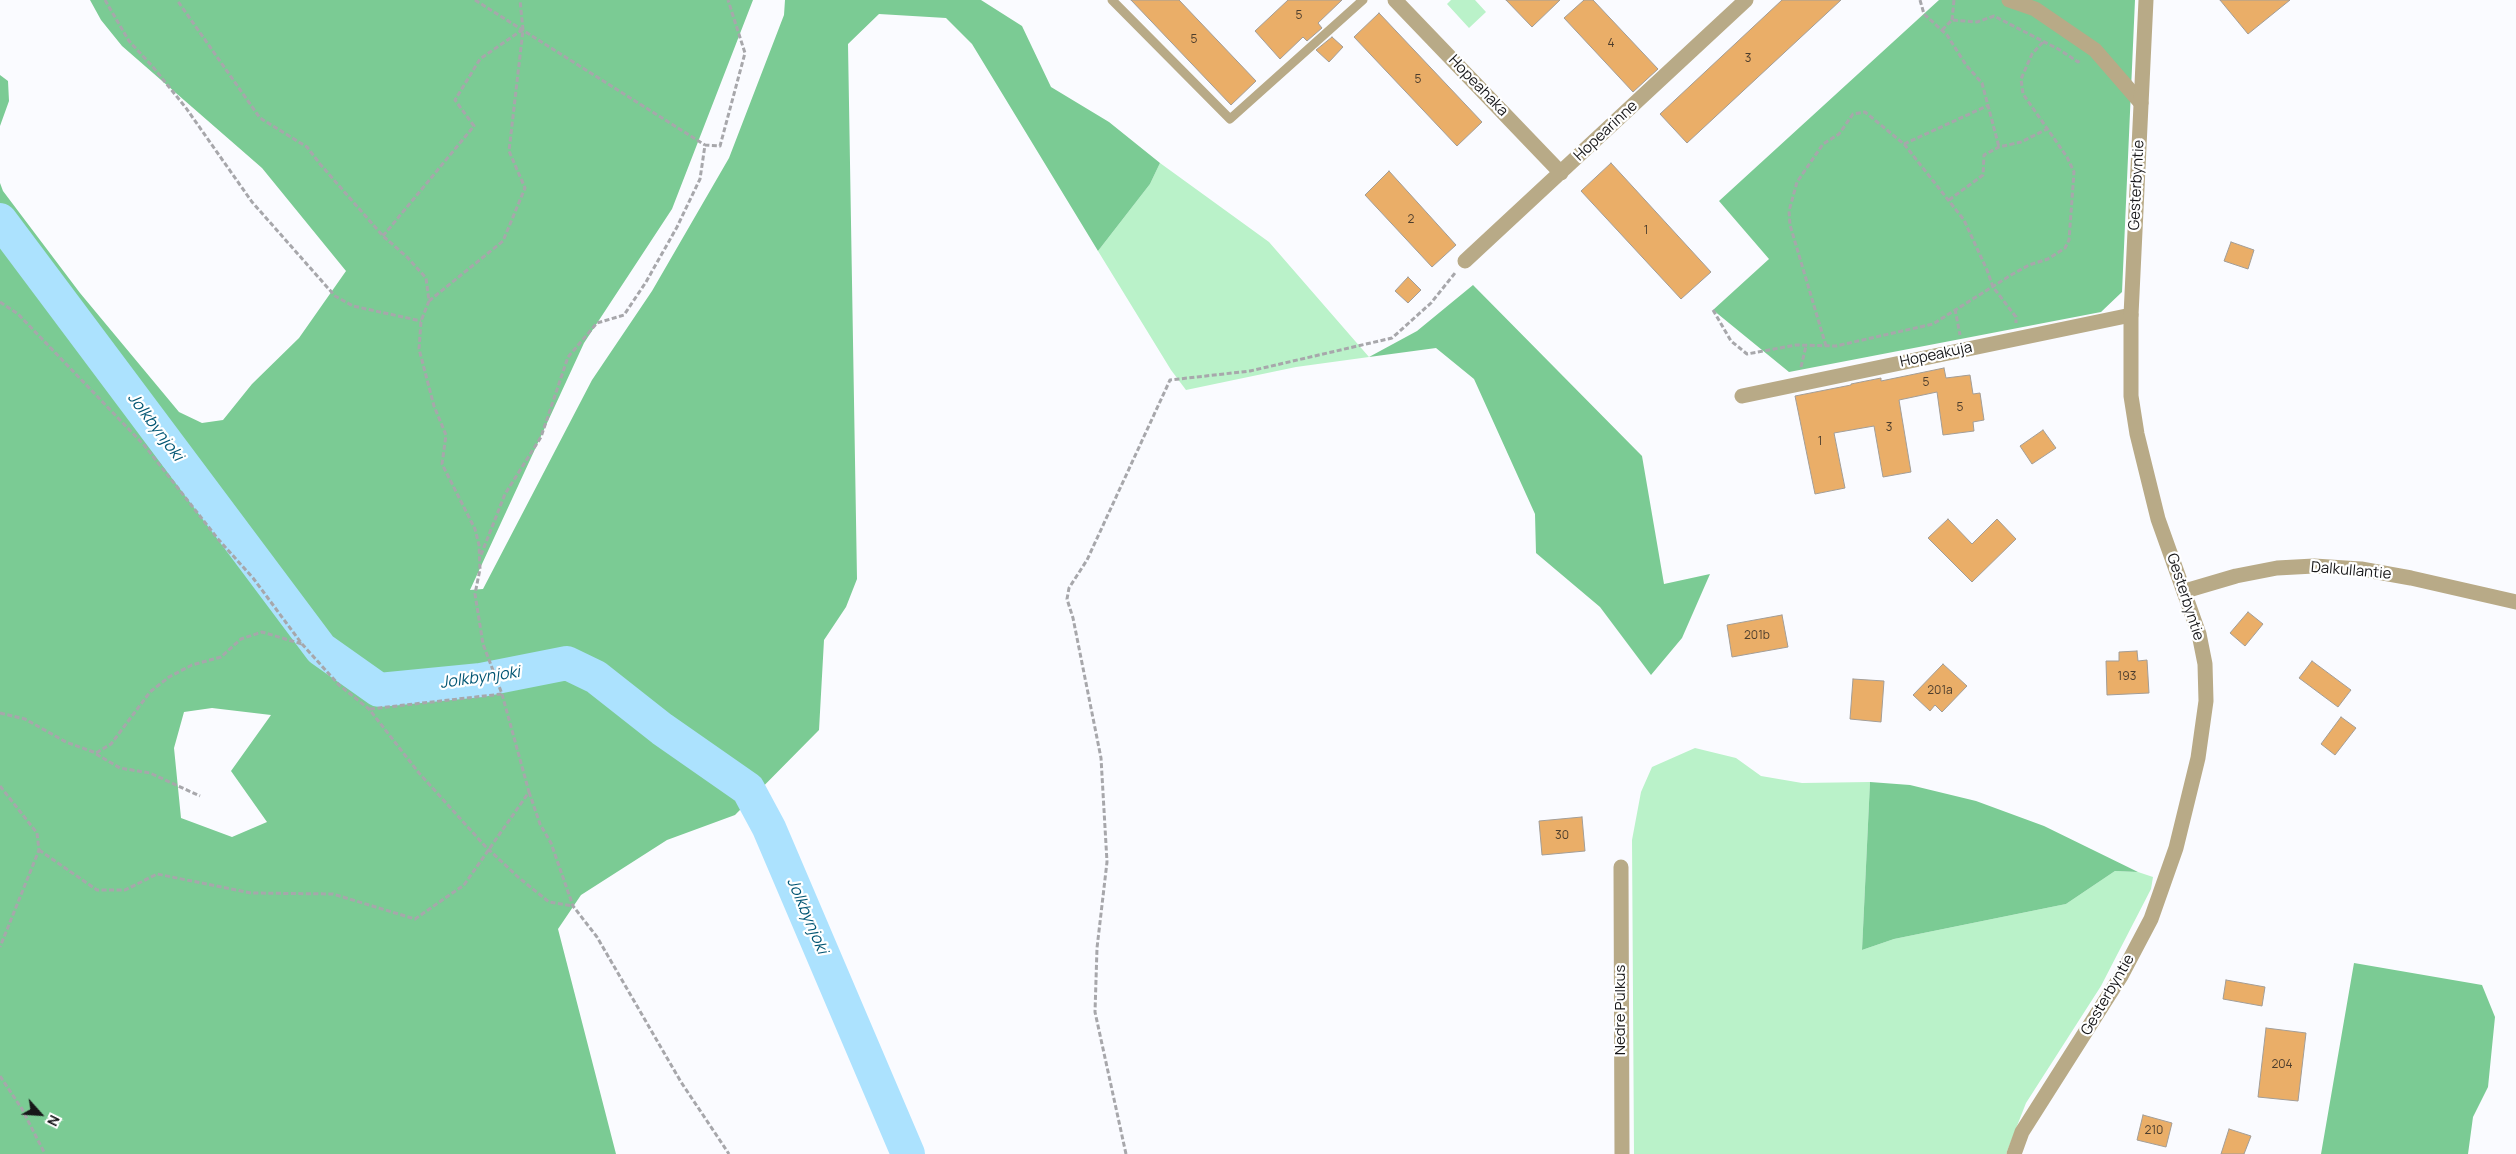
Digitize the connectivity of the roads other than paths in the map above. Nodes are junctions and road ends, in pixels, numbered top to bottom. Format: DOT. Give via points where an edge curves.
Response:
graph roads {
  1 [pos="1112,0"];
  2 [pos="1363,0"];
  3 [pos="1395,0"];
  4 [pos="1746,0"];
  5 [pos="2009,0"];
  6 [pos="2146,0"];
  7 [pos="2141,103"];
  8 [pos="1561,173"];
  9 [pos="1465,261"];
  10 [pos="2131,315"];
  11 [pos="1742,396"];
  12 [pos="2185,591"];
  13 [pos="2516,602"];
  14 [pos="1621,867"];
  15 [pos="1622,1154"];
  16 [pos="2014,1154"];
  1 -- 2 [label="lane" via="1230,119"];
  3 -- 8 [label="street, Hopeahaka"];
  4 -- 8 [label="street, Hopearinne"];
  5 -- 7 [label="street" via="2035,9 2094,50"];
  6 -- 7 [label="street, Gesterbyntie"];
  7 -- 10 [label="street, Gesterbyntie"];
  8 -- 9 [label="street, Hopearinne"];
  10 -- 11 [label="street, Hopeakuja"];
  10 -- 12 [label="street, Gesterbyntie" via="2131,396 2137,434 2158,519"];
  12 -- 13 [label="street, Dalkullantie" via="2277,568 2314,566 2361,569 2472,590"];
  12 -- 16 [label="street, Gesterbyntie" via="2202,650 2206,701 2198,758 2176,848 2151,919 2121,976 2033,1113"];
  14 -- 15 [label="street, Nedre Pulkus"];
}
